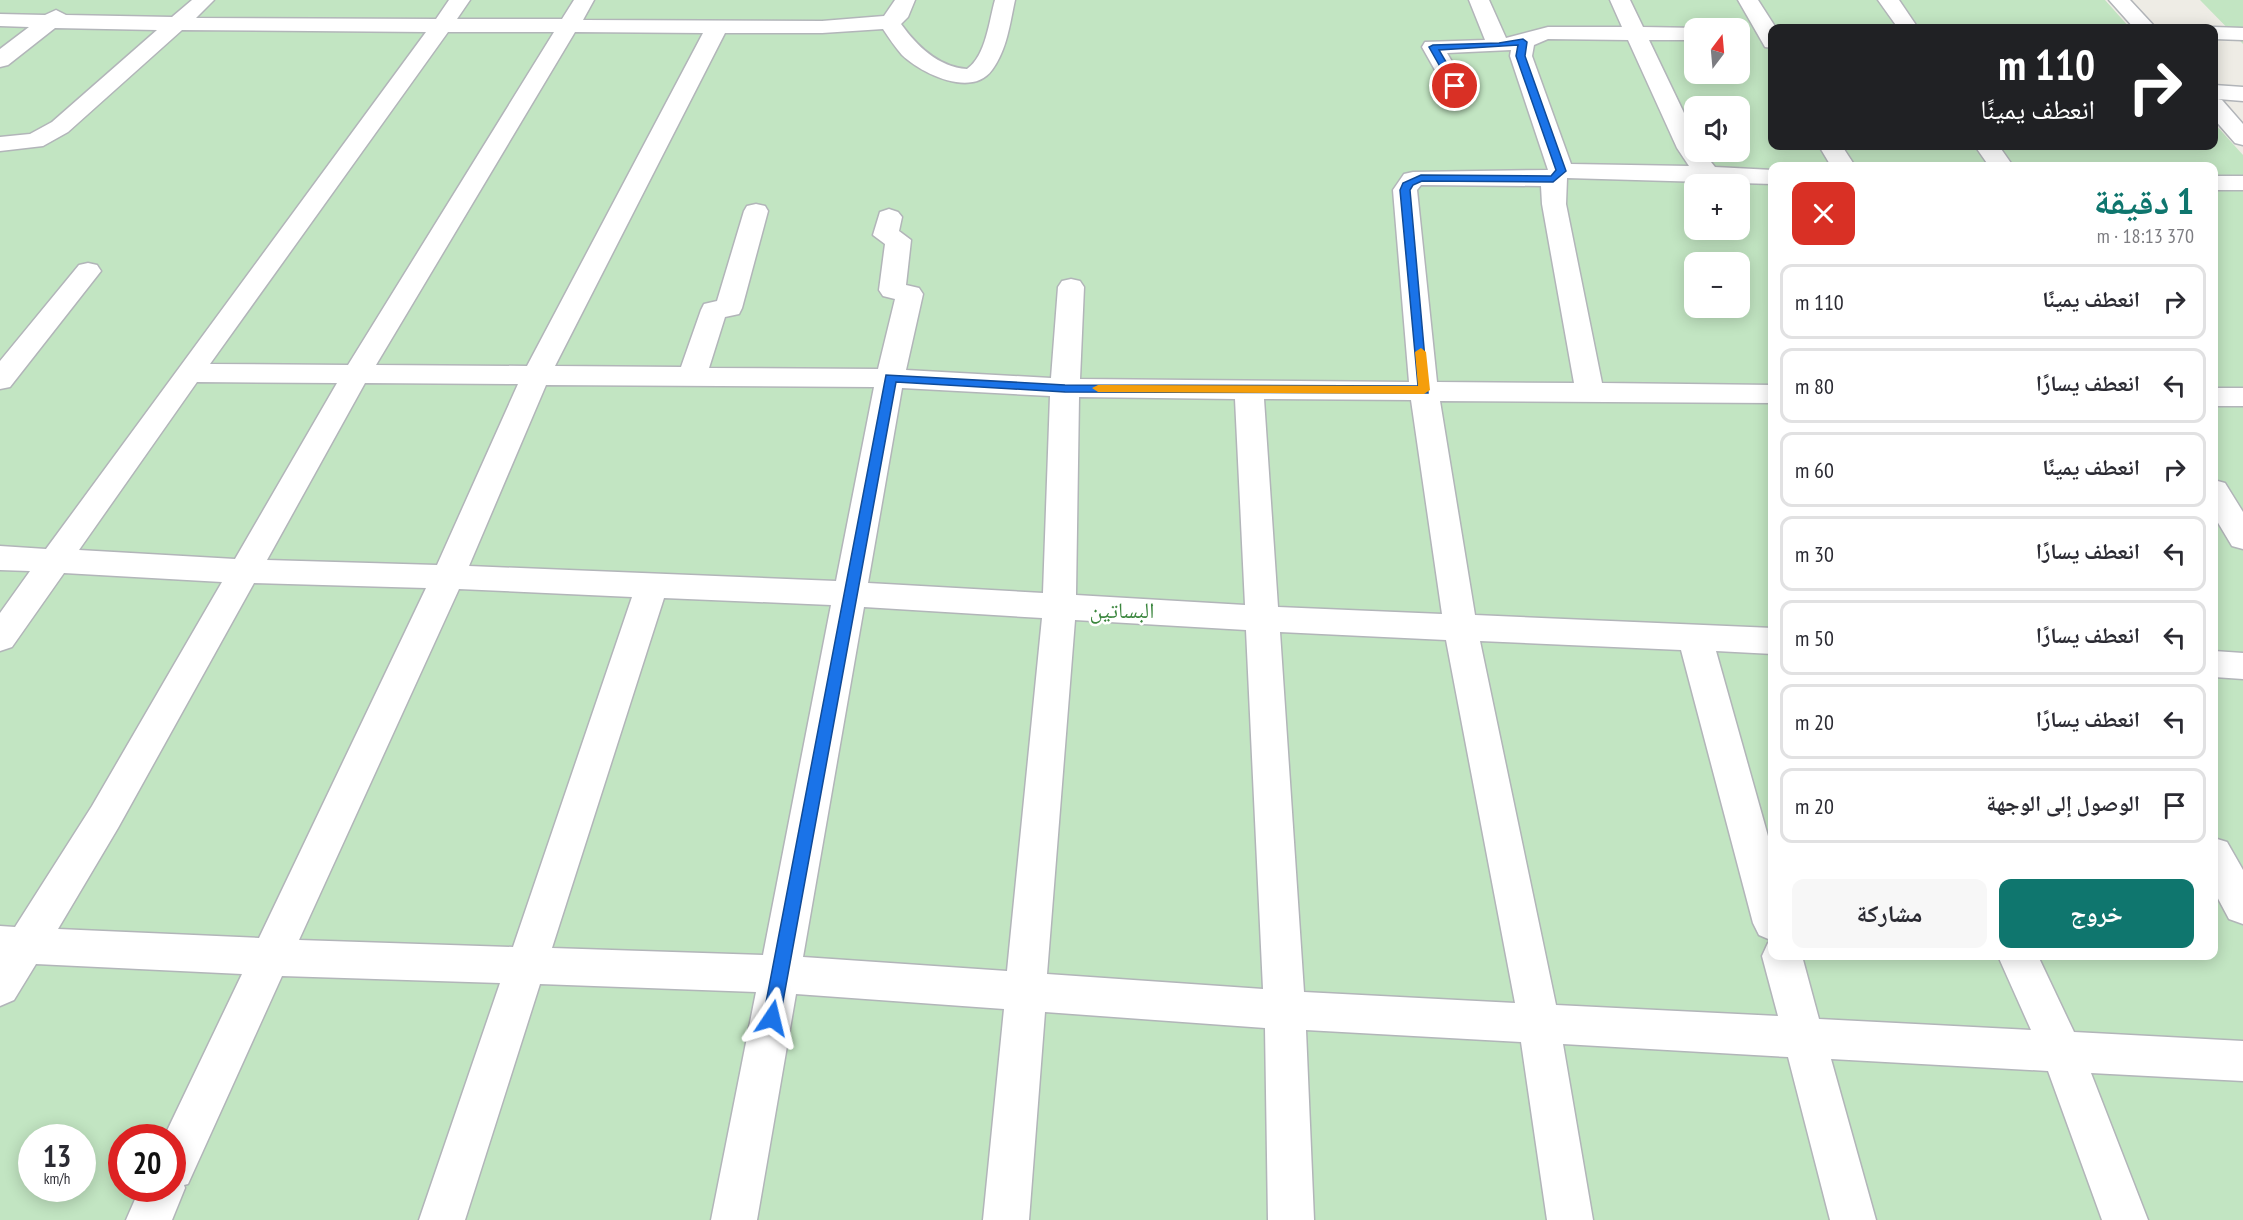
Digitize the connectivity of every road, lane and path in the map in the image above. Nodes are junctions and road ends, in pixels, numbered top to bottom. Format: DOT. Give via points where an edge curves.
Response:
graph roads {
  1 [pos="72,0"];
  2 [pos="204,0"];
  3 [pos="460,0"];
  4 [pos="584,0"];
  5 [pos="905,0"];
  6 [pos="1005,0"];
  7 [pos="1479,0"];
  8 [pos="1620,0"];
  9 [pos="1748,0"];
  10 [pos="1888,0"];
  11 [pos="2119,0"];
  12 [pos="0,20"];
  13 [pos="50,21"];
  14 [pos="889,22"];
  15 [pos="178,24"];
  16 [pos="1905,24"];
  17 [pos="2141,24"];
  18 [pos="440,25"];
  19 [pos="567,27"];
  20 [pos="717,27"];
  21 [pos="1768,32"];
  22 [pos="2218,33"];
  23 [pos="1636,34"];
  24 [pos="1684,34"];
  25 [pos="2243,34"];
  26 [pos="1750,35"];
  27 [pos="1768,37"];
  28 [pos="1523,42"];
  29 [pos="1499,46"];
  30 [pos="0,60"];
  31 [pos="1455,86"];
  32 [pos="2218,92"];
  33 [pos="2243,94"];
  34 [pos="2218,110"];
  35 [pos="2243,138"];
  36 [pos="0,144"];
  37 [pos="1684,174"];
  38 [pos="1709,174"];
  39 [pos="1557,175"];
  40 [pos="1750,176"];
  41 [pos="1768,177"];
  42 [pos="2218,183"];
  43 [pos="2243,183"];
  44 [pos="756,211"];
  45 [pos="889,217"];
  46 [pos="88,271"];
  47 [pos="1071,287"];
  48 [pos="189,373"];
  49 [pos="357,373"];
  50 [pos="535,377"];
  51 [pos="692,377"];
  52 [pos="890,378"];
  53 [pos="0,380"];
  54 [pos="1065,388"];
  55 [pos="1249,389"];
  56 [pos="1424,390"];
  57 [pos="1590,394"];
  58 [pos="1768,394"];
  59 [pos="2218,397"];
  60 [pos="2243,397"];
  61 [pos="2218,497"];
  62 [pos="2243,538"];
  63 [pos="0,558"];
  64 [pos="52,563"];
  65 [pos="246,571"];
  66 [pos="448,577"];
  67 [pos="652,585"];
  68 [pos="852,594"];
  69 [pos="1059,608"];
  70 [pos="1264,619"];
  71 [pos="1460,626"];
  72 [pos="0,638"];
  73 [pos="1695,638"];
  74 [pos="1768,641"];
  75 [pos="2218,664"];
  76 [pos="2243,666"];
  77 [pos="2218,861"];
  78 [pos="1768,905"];
  79 [pos="2243,907"];
  80 [pos="13,944"];
  81 [pos="270,957"];
  82 [pos="1783,960"];
  83 [pos="2020,960"];
  84 [pos="526,965"];
  85 [pos="780,974"];
  86 [pos="0,987"];
  87 [pos="1026,990"];
  88 [pos="1285,1010"];
  89 [pos="1539,1023"];
  90 [pos="1804,1038"];
  91 [pos="2061,1051"];
  92 [pos="2243,1061"];
  93 [pos="186,1138"];
  94 [pos="157,1202"];
  95 [pos="149,1220"];
  96 [pos="442,1220"];
  97 [pos="735,1220"];
  98 [pos="1006,1220"];
  99 [pos="1291,1220"];
  100 [pos="1570,1220"];
  101 [pos="1853,1220"];
  102 [pos="2125,1220"];
  1 -- 13 [label="street"];
  2 -- 15 [label="street"];
  3 -- 18 [label="street"];
  4 -- 19 [label="street"];
  5 -- 14 [label="street" via="897,17"];
  6 -- 14 [label="street" via="990,50 983,66 974,74 937,69 912,51"];
  7 -- 29 [label="street"];
  8 -- 23 [label="street"];
  9 -- 21 [label="street"];
  10 -- 16 [label="street"];
  11 -- 17 [label="street"];
  12 -- 13 [label="street"];
  13 -- 15 [label="street"];
  13 -- 30 [label="street"];
  14 -- 20 [label="street" via="822,27"];
  15 -- 18 [label="street"];
  15 -- 36 [label="street" via="51,134 35,141"];
  18 -- 19 [label="street"];
  18 -- 48 [label="street"];
  19 -- 20 [label="street"];
  19 -- 49 [label="street"];
  20 -- 50 [label="street"];
  22 -- 25 [label="street"];
  23 -- 24 [label="street"];
  23 -- 28 [label="street" via="1548,33"];
  23 -- 38 [label="street" via="1689,148"];
  26 -- 27 [label="street"];
  28 -- 29 [label="street"];
  28 -- 39 [label="street" via="1521,56"];
  29 -- 31 [label="street" via="1433,47"];
  32 -- 33 [label="street"];
  34 -- 35 [label="street"];
  37 -- 39 [label="street"];
  39 -- 56 [label="street" via="1421,178 1408,183 1405,190"];
  39 -- 57 [label="street" via="1554,204"];
  40 -- 41 [label="street"];
  42 -- 43 [label="street"];
  44 -- 51 [label="street" via="729,308 714,310"];
  45 -- 52 [label="street" via="886,235 898,240 892,291 910,294"];
  46 -- 53 [label="street"];
  47 -- 54 [label="street"];
  48 -- 49 [label="street"];
  48 -- 64 [label="street"];
  49 -- 50 [label="street"];
  49 -- 65 [label="street"];
  50 -- 51 [label="street"];
  50 -- 66 [label="street"];
  51 -- 52 [label="street"];
  52 -- 54 [label="street"];
  52 -- 68 [label="street"];
  54 -- 55 [label="street"];
  54 -- 69 [label="street"];
  55 -- 56 [label="street"];
  55 -- 70 [label="street"];
  56 -- 57 [label="street"];
  56 -- 71 [label="street"];
  57 -- 58 [label="street"];
  59 -- 60 [label="street"];
  61 -- 62 [label="street"];
  63 -- 64 [label="street"];
  64 -- 65 [label="street"];
  64 -- 72 [label="street"];
  65 -- 66 [label="street"];
  65 -- 80 [label="street" via="105,817"];
  66 -- 67 [label="street"];
  66 -- 81 [label="street"];
  67 -- 68 [label="street"];
  67 -- 84 [label="street"];
  68 -- 69 [label="street"];
  68 -- 85 [label="street"];
  69 -- 70 [label="street"];
  69 -- 87 [label="street"];
  70 -- 71 [label="street"];
  70 -- 88 [label="street"];
  71 -- 73 [label="street"];
  71 -- 89 [label="street"];
  73 -- 74 [label="street"];
  73 -- 78 [label="street"];
  75 -- 76 [label="street"];
  77 -- 79 [label="street"];
  80 -- 81 [label="street"];
  80 -- 86 [label="street"];
  81 -- 84 [label="street"];
  81 -- 93 [label="street"];
  82 -- 90 [label="street"];
  83 -- 91 [label="street"];
  84 -- 85 [label="street"];
  84 -- 96 [label="street"];
  85 -- 87 [label="street"];
  85 -- 97 [label="street"];
  87 -- 88 [label="street"];
  87 -- 98 [label="street"];
  88 -- 89 [label="street"];
  88 -- 99 [label="street"];
  89 -- 90 [label="street"];
  89 -- 100 [label="street"];
  90 -- 91 [label="street"];
  90 -- 101 [label="street"];
  91 -- 92 [label="street"];
  91 -- 102 [label="street"];
  94 -- 95 [label="street"];
}
